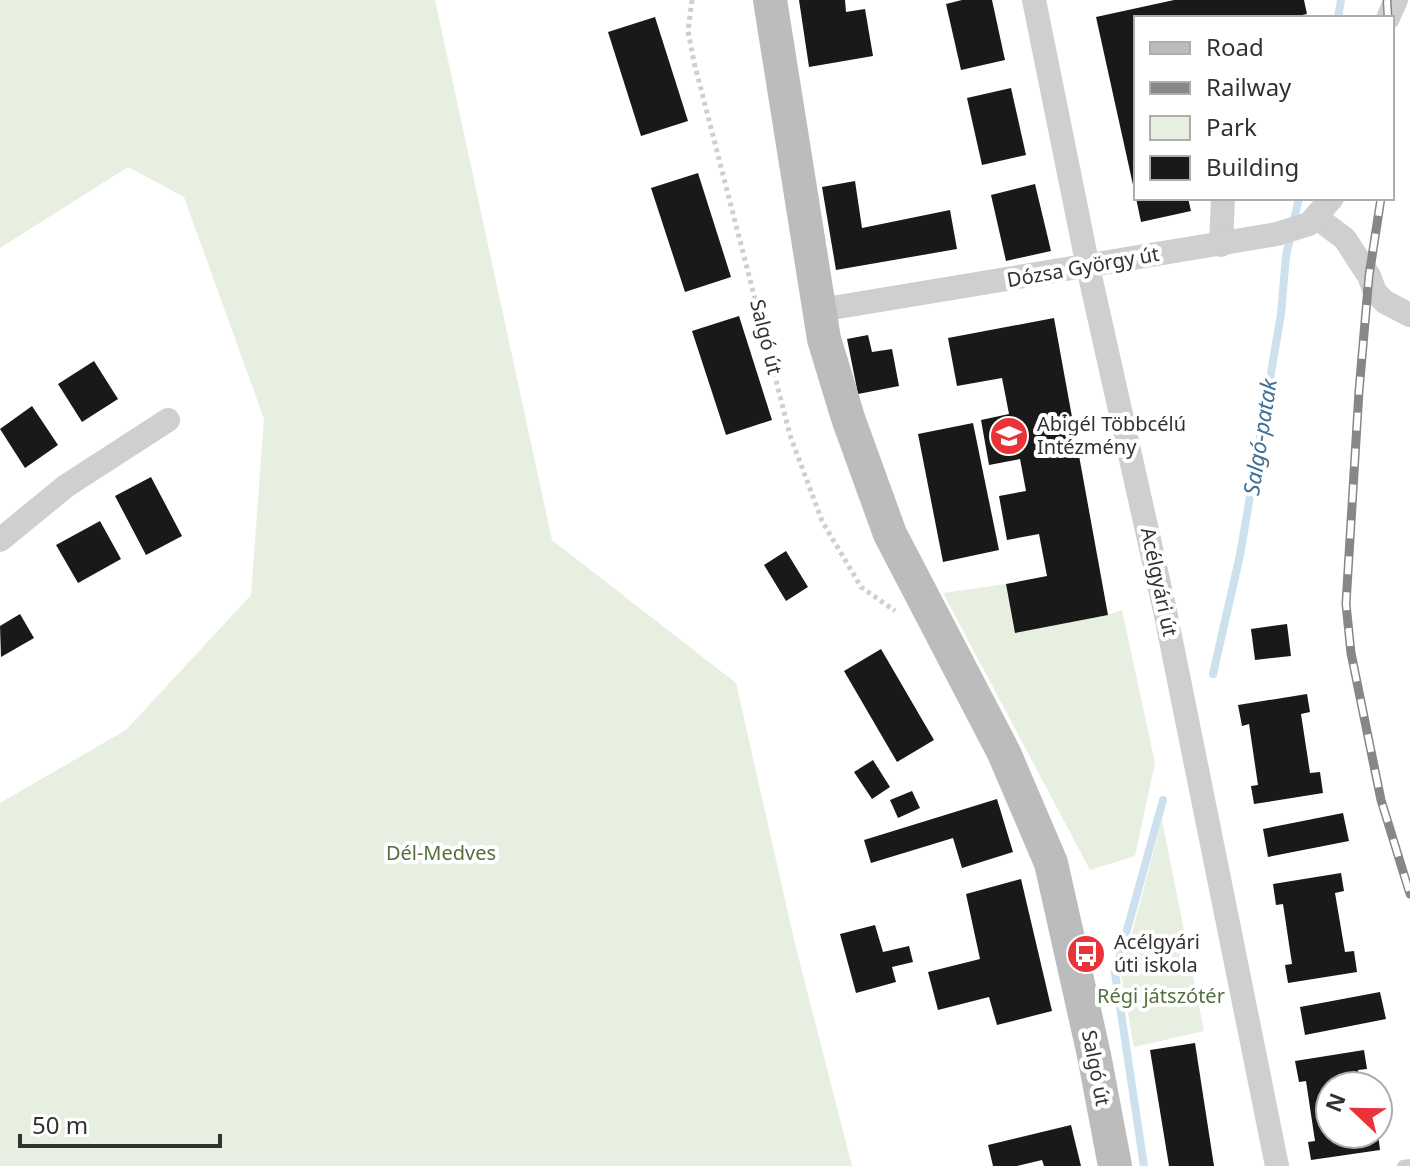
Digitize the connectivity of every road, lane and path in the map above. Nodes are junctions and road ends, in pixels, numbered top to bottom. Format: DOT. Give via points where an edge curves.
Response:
graph roads {
  1 [pos="692,0"];
  2 [pos="770,0"];
  3 [pos="1034,0"];
  4 [pos="1223,200"];
  5 [pos="1330,200"];
  6 [pos="1309,223"];
  7 [pos="1221,245"];
  8 [pos="1088,267"];
  9 [pos="820,310"];
  10 [pos="1410,315"];
  11 [pos="168,420"];
  12 [pos="0,540"];
  13 [pos="931,616"];
  14 [pos="1410,1165"];
  15 [pos="1115,1166"];
  16 [pos="1277,1166"];
  17 [pos="1403,1166"];
  1 -- 13 [label="path, Salgó út" via="688,31 694,62 790,435 822,521 861,587 894,611"];
  2 -- 9 [label="main road, Salgó út"];
  3 -- 8 [label="street, Acélgyári út"];
  4 -- 7 [label="street"];
  5 -- 6 [label="street"];
  6 -- 7 [label="street, Dózsa György út"];
  6 -- 10 [label="street" via="1345,239 1375,292"];
  7 -- 8 [label="street, Dózsa György út"];
  8 -- 9 [label="street, Dózsa György út"];
  8 -- 16 [label="street, Acélgyári út" via="1165,611"];
  9 -- 13 [label="main road, Salgó út" via="824,339 890,534"];
  11 -- 12 [label="street" via="66,486"];
  13 -- 15 [label="main road, Salgó út" via="1004,753 1051,863"];
  14 -- 17 [label="lane"];
}
